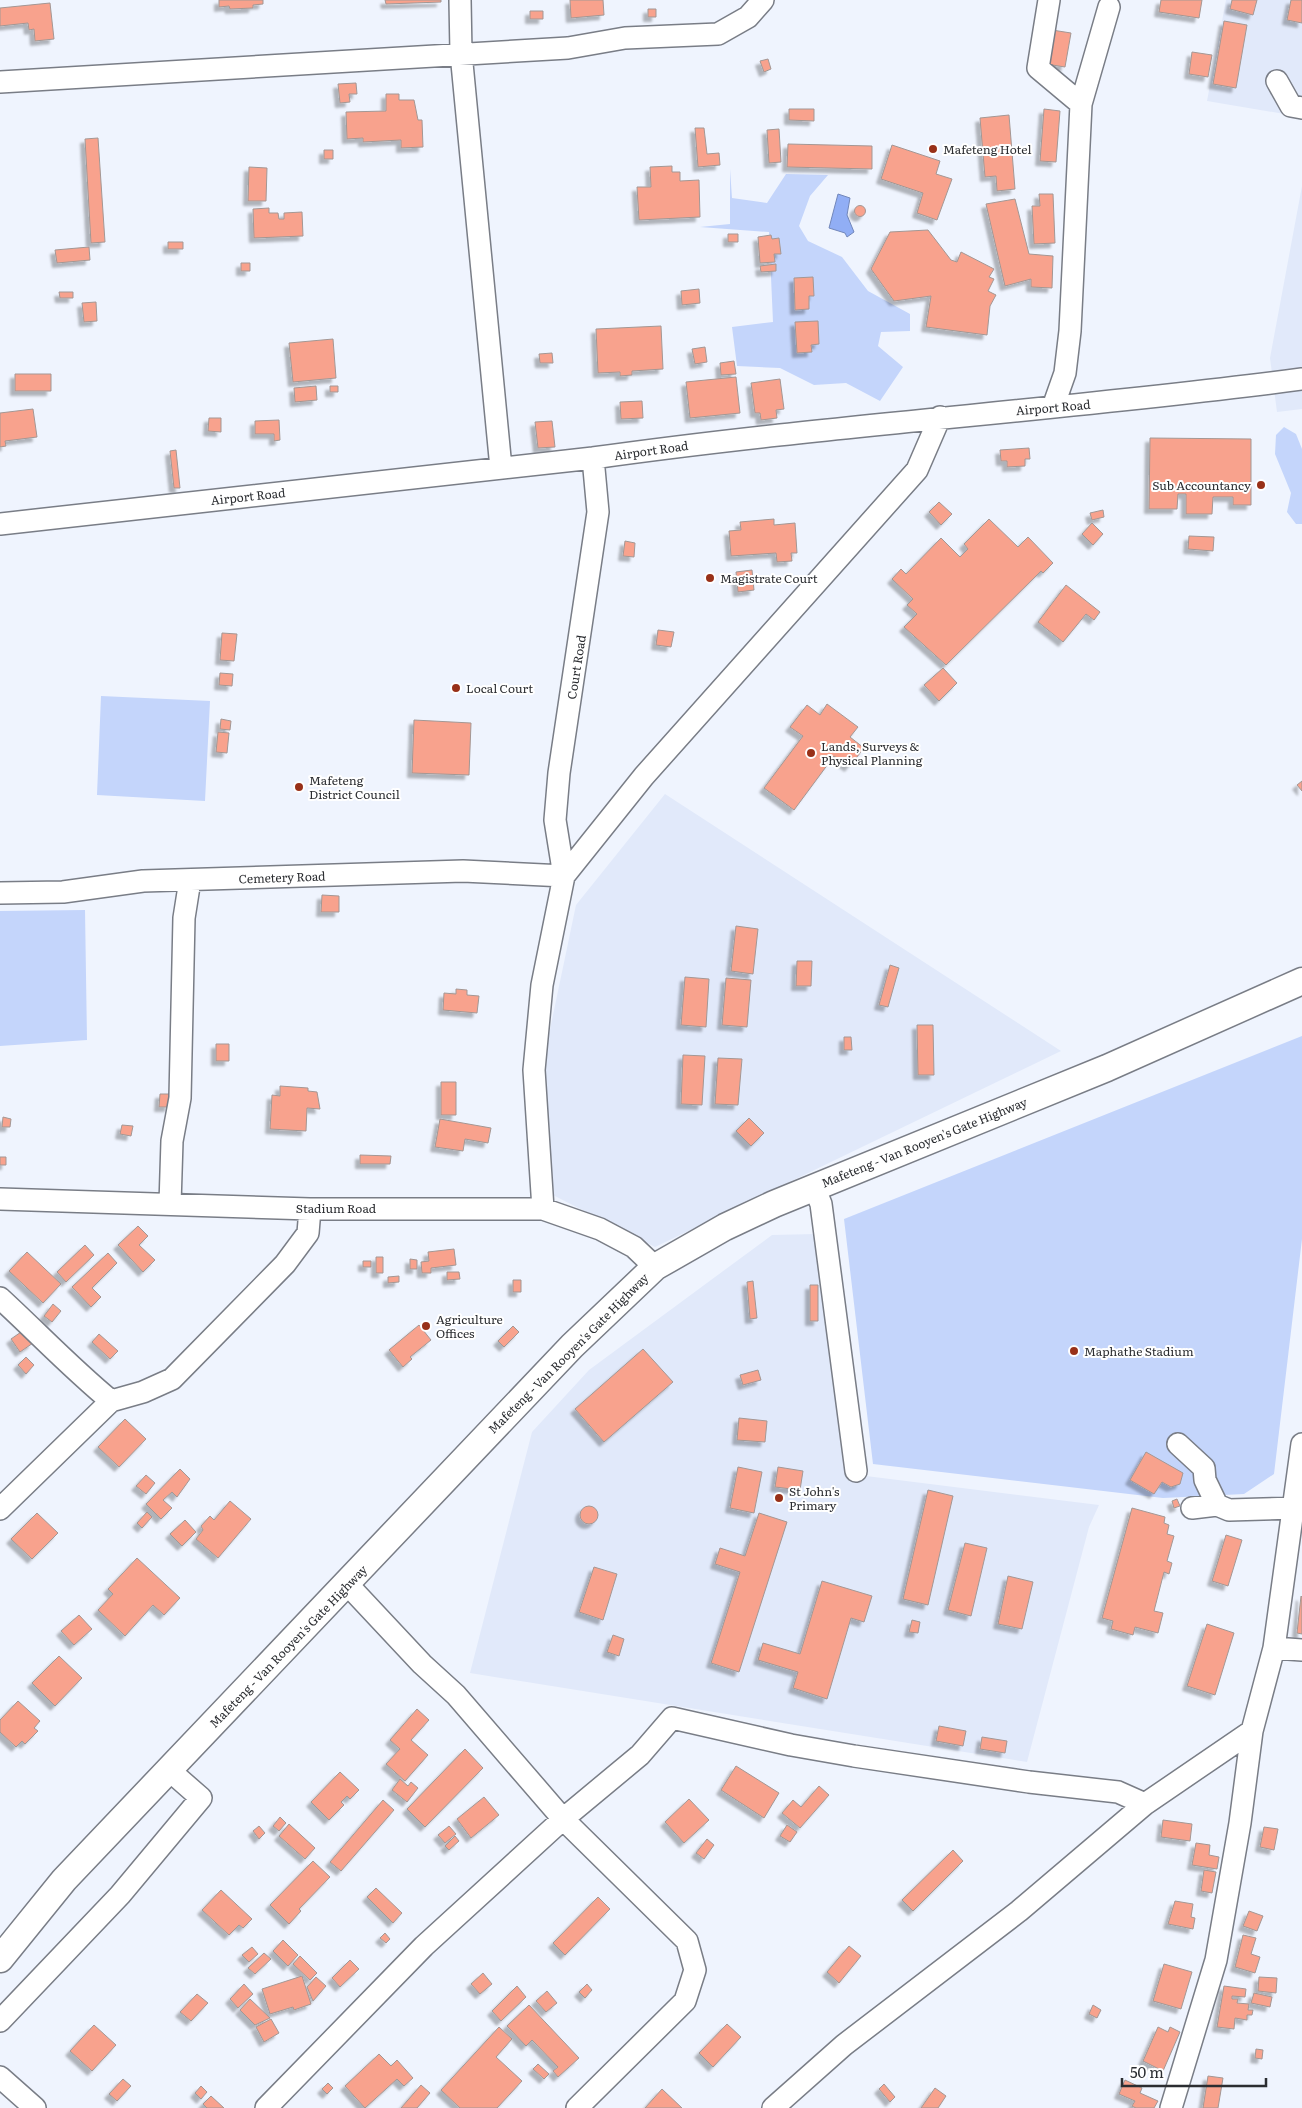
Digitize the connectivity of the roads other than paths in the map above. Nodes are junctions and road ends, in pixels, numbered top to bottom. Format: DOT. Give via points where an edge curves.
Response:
graph roads {
  1 [pos="460,0"];
  2 [pos="763,0"];
  3 [pos="1049,0"];
  4 [pos="1109,7"];
  5 [pos="461,54"];
  6 [pos="1277,81"];
  7 [pos="0,82"];
  8 [pos="1081,104"];
  9 [pos="1302,108"];
  10 [pos="1302,379"];
  11 [pos="1052,406"];
  12 [pos="940,417"];
  13 [pos="593,458"];
  14 [pos="501,468"];
  15 [pos="0,524"];
  16 [pos="564,876"];
  17 [pos="190,880"];
  18 [pos="0,893"];
  19 [pos="1302,981"];
  20 [pos="814,1187"];
  21 [pos="0,1199"];
  22 [pos="170,1204"];
  23 [pos="310,1209"];
  24 [pos="543,1209"];
  25 [pos="655,1267"];
  26 [pos="0,1298"];
  27 [pos="111,1401"];
  28 [pos="1178,1444"];
  29 [pos="1302,1444"];
  30 [pos="856,1471"];
  31 [pos="1217,1504"];
  32 [pos="1192,1508"];
  33 [pos="1294,1508"];
  34 [pos="0,1509"];
  35 [pos="348,1584"];
  36 [pos="1274,1648"];
  37 [pos="1302,1650"];
  38 [pos="1252,1731"];
  39 [pos="169,1770"];
  40 [pos="1145,1804"];
  41 [pos="563,1819"];
  42 [pos="0,1959"];
  43 [pos="0,2021"];
  44 [pos="0,2077"];
  45 [pos="34,2108"];
  46 [pos="266,2108"];
  47 [pos="577,2108"];
  48 [pos="773,2108"];
  49 [pos="1171,2108"];
  1 -- 5 [label="street"];
  2 -- 5 [label="street" via="748,18 718,34 625,38 568,48"];
  3 -- 8 [label="street" via="1038,68"];
  4 -- 8 [label="street"];
  5 -- 7 [label="street"];
  5 -- 14 [label="street"];
  6 -- 9 [label="street" via="1291,106"];
  8 -- 11 [label="street" via="1070,331 1065,373"];
  10 -- 11 [label="street, Airport Road"];
  11 -- 12 [label="street, Airport Road"];
  12 -- 13 [label="street, Airport Road"];
  12 -- 16 [label="street" via="917,470 644,776"];
  13 -- 14 [label="street, Airport Road"];
  13 -- 16 [label="street, Court Road" via="598,512 559,773 555,820"];
  14 -- 15 [label="street, Airport Road"];
  16 -- 17 [label="street, Cemetery Road" via="463,871"];
  16 -- 24 [label="street" via="542,985 534,1070"];
  17 -- 18 [label="street, Cemetery Road" via="143,881 63,892"];
  17 -- 22 [label="street" via="184,918 180,1098 172,1141"];
  19 -- 20 [label="main road, Mafeteng - Van Rooyen's Gate Highway" via="1107,1068"];
  20 -- 25 [label="main road, Mafeteng - Van Rooyen's Gate Highway" via="725,1227"];
  20 -- 30 [label="street" via="820,1204"];
  21 -- 22 [label="street, Stadium Road"];
  22 -- 23 [label="street, Stadium Road"];
  23 -- 24 [label="street, Stadium Road"];
  23 -- 27 [label="street" via="308,1232 285,1264 172,1379"];
  24 -- 25 [label="street, Stadium Road" via="600,1229 634,1247"];
  25 -- 35 [label="main road, Mafeteng - Van Rooyen's Gate Highway" via="572,1346"];
  26 -- 27 [label="street"];
  27 -- 34 [label="street"];
  28 -- 31 [label="street" via="1204,1468 1205,1480"];
  29 -- 33 [label="street"];
  31 -- 32 [label="street"];
  31 -- 33 [label="street" via="1229,1510"];
  33 -- 36 [label="street"];
  35 -- 39 [label="main road, Mafeteng - Van Rooyen's Gate Highway"];
  35 -- 41 [label="street" via="422,1664 456,1695"];
  36 -- 37 [label="street"];
  36 -- 38 [label="street"];
  38 -- 40 [label="street"];
  38 -- 49 [label="street" via="1216,1960"];
  39 -- 42 [label="main road, Mafeteng - Van Rooyen's Gate Highway" via="64,1880"];
  39 -- 43 [label="street" via="200,1798 120,1895"];
  40 -- 41 [label="street" via="1118,1792 854,1756 672,1718 640,1755"];
  40 -- 48 [label="street" via="1019,1911 844,2045"];
  41 -- 46 [label="street" via="424,1946"];
  41 -- 47 [label="street" via="687,1941 695,1970 685,2001"];
  44 -- 45 [label="street"];
}
